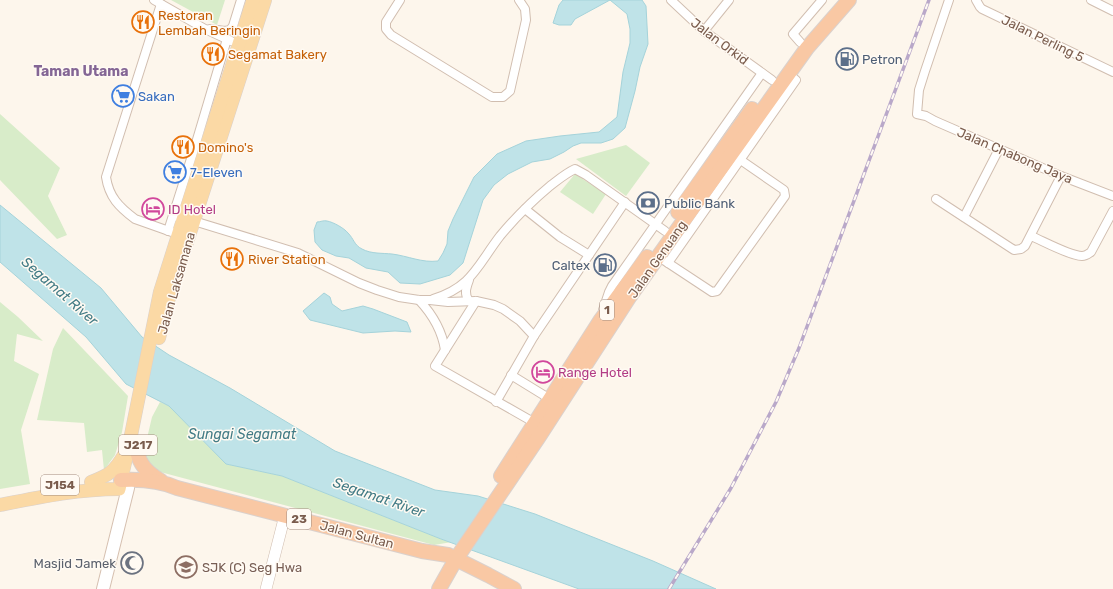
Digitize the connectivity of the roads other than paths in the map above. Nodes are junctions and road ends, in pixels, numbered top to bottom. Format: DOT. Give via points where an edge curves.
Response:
graph roads {
  1 [pos="154,0"];
  2 [pos="241,0"];
  3 [pos="253,0"];
  4 [pos="265,0"];
  5 [pos="400,0"];
  6 [pos="519,0"];
  7 [pos="670,0"];
  8 [pos="729,0"];
  9 [pos="822,0"];
  10 [pos="836,0"];
  11 [pos="849,0"];
  12 [pos="949,0"];
  13 [pos="976,0"];
  14 [pos="1091,0"];
  15 [pos="1101,2"];
  16 [pos="161,4"];
  17 [pos="1113,11"];
  18 [pos="205,29"];
  19 [pos="704,30"];
  20 [pos="227,39"];
  21 [pos="800,42"];
  22 [pos="245,46"];
  23 [pos="1113,72"];
  24 [pos="767,77"];
  25 [pos="999,149"];
  26 [pos="732,154"];
  27 [pos="1061,176"];
  28 [pos="1113,196"];
  29 [pos="936,199"];
  30 [pos="625,202"];
  31 [pos="525,209"];
  32 [pos="1113,211"];
  33 [pos="964,217"];
  34 [pos="184,218"];
  35 [pos="1109,226"];
  36 [pos="660,228"];
  37 [pos="179,234"];
  38 [pos="1031,236"];
  39 [pos="589,255"];
  40 [pos="664,260"];
  41 [pos="469,279"];
  42 [pos="419,300"];
  43 [pos="430,300"];
  44 [pos="472,301"];
  45 [pos="534,336"];
  46 [pos="596,336"];
  47 [pos="445,350"];
  48 [pos="573,362"];
  49 [pos="587,362"];
  50 [pos="511,375"];
  51 [pos="550,399"];
  52 [pos="496,402"];
  53 [pos="535,423"];
  54 [pos="133,447"];
  55 [pos="505,479"];
  56 [pos="91,482"];
  57 [pos="163,482"];
  58 [pos="124,484"];
  59 [pos="177,488"];
  60 [pos="0,497"];
  61 [pos="0,505"];
  62 [pos="285,515"];
  63 [pos="452,557"];
  64 [pos="96,589"];
  65 [pos="103,589"];
  66 [pos="266,589"];
  67 [pos="428,589"];
  68 [pos="439,589"];
  69 [pos="496,589"];
  70 [pos="514,589"];
  1 -- 16 [label="street"];
  2 -- 18 [label="street" via="230,30"];
  3 -- 22 [label="main road, Jalan Laksamana"];
  4 -- 22 [label="main road, Jalan Laksamana"];
  5 -- 6 [label="street" via="386,22 386,29 391,35 492,97 503,97 510,91 526,20 525,9"];
  7 -- 19 [label="street, Jalan Orkid"];
  8 -- 19 [label="street"];
  9 -- 21 [label="street" via="793,34"];
  10 -- 21 [label="highway, Jalan Genuang / 1"];
  11 -- 26 [label="highway, Jalan Genuang / 1" via="807,48"];
  12 -- 25 [label="street, Jalan Chabong Jaya" via="920,86 917,114"];
  13 -- 23 [label="street, Jalan Perling 5" via="982,9"];
  14 -- 15 [label="street"];
  15 -- 17 [label="street"];
  16 -- 18 [label="street"];
  16 -- 37 [label="street" via="106,177 110,195 135,219"];
  18 -- 20 [label="street"];
  19 -- 24 [label="street, Jalan Orkid"];
  20 -- 22 [label="street"];
  20 -- 34 [label="street" via="196,143"];
  21 -- 24 [label="highway, Jalan Genuang / 1"];
  22 -- 34 [label="main road, Jalan Laksamana"];
  24 -- 26 [label="highway, Jalan Genuang / 1"];
  24 -- 36 [label="street"];
  25 -- 27 [label="street, Jalan Chabong Jaya"];
  25 -- 33 [label="street"];
  26 -- 36 [label="highway, Jalan Genuang / 1"];
  26 -- 40 [label="highway, Jalan Genuang / 1"];
  26 -- 40 [label="street" via="784,190 786,196 717,291 712,292"];
  27 -- 28 [label="street, Jalan Chabong Jaya"];
  27 -- 38 [label="street"];
  29 -- 33 [label="street"];
  30 -- 31 [label="street" via="575,169 544,191"];
  30 -- 36 [label="street"];
  30 -- 39 [label="street"];
  31 -- 39 [label="street" via="560,237"];
  31 -- 41 [label="street" via="502,234"];
  32 -- 35 [label="street"];
  33 -- 38 [label="street" via="1014,250 1021,249"];
  34 -- 37 [label="main road, Jalan Laksamana"];
  34 -- 42 [label="street" via="298,253 377,290"];
  35 -- 38 [label="street" via="1091,252 1085,256 1072,254"];
  36 -- 46 [label="highway, Jalan Genuang / 1" via="600,320"];
  37 -- 54 [label="main road, Jalan Laksamana / J217" via="168,301 159,315"];
  39 -- 45 [label="street"];
  40 -- 46 [label="highway, Jalan Genuang / 1"];
  41 -- 43 [label="street" via="454,291"];
  41 -- 44 [label="street" via="466,296"];
  42 -- 43 [label="street"];
  42 -- 47 [label="street" via="438,324"];
  43 -- 44 [label="street"];
  44 -- 45 [label="street" via="503,308"];
  44 -- 47 [label="street"];
  45 -- 50 [label="street"];
  46 -- 48 [label="highway, Jalan Genuang / 1"];
  46 -- 49 [label="highway, Jalan Genuang / 1"];
  47 -- 52 [label="street" via="435,366"];
  48 -- 49 [label="highway" via="579,359"];
  48 -- 51 [label="highway, Jalan Genuang / 1"];
  49 -- 55 [label="highway, Jalan Genuang / 1" via="538,438"];
  50 -- 51 [label="street"];
  50 -- 52 [label="street"];
  51 -- 53 [label="highway, Jalan Genuang / 1"];
  52 -- 53 [label="street"];
  53 -- 55 [label="highway, Jalan Genuang / 1"];
  54 -- 56 [label="main road" via="112,472"];
  54 -- 57 [label="highway" via="140,463"];
  54 -- 58 [label="main road, Jalan Laksamana"];
  55 -- 63 [label="highway, Jalan Genuang / 1"];
  56 -- 58 [label="main road, J154"];
  56 -- 60 [label="main road, J154" via="60,485"];
  57 -- 58 [label="highway, Jalan Sultan / 23"];
  57 -- 59 [label="highway, Jalan Sultan / 23"];
  58 -- 59 [label="highway, Jalan Sultan / 23" via="162,489"];
  58 -- 61 [label="main road, J154"];
  58 -- 64 [label="main road"];
  58 -- 65 [label="main road"];
  59 -- 62 [label="highway, Jalan Sultan / 23"];
  62 -- 63 [label="highway, Jalan Sultan / 23"];
  62 -- 66 [label="street"];
  63 -- 67 [label="highway, 1"];
  63 -- 68 [label="highway, 1"];
  63 -- 69 [label="highway, Jalan Sultan / 23"];
  63 -- 70 [label="highway, Jalan Sultan / 23"];
}
